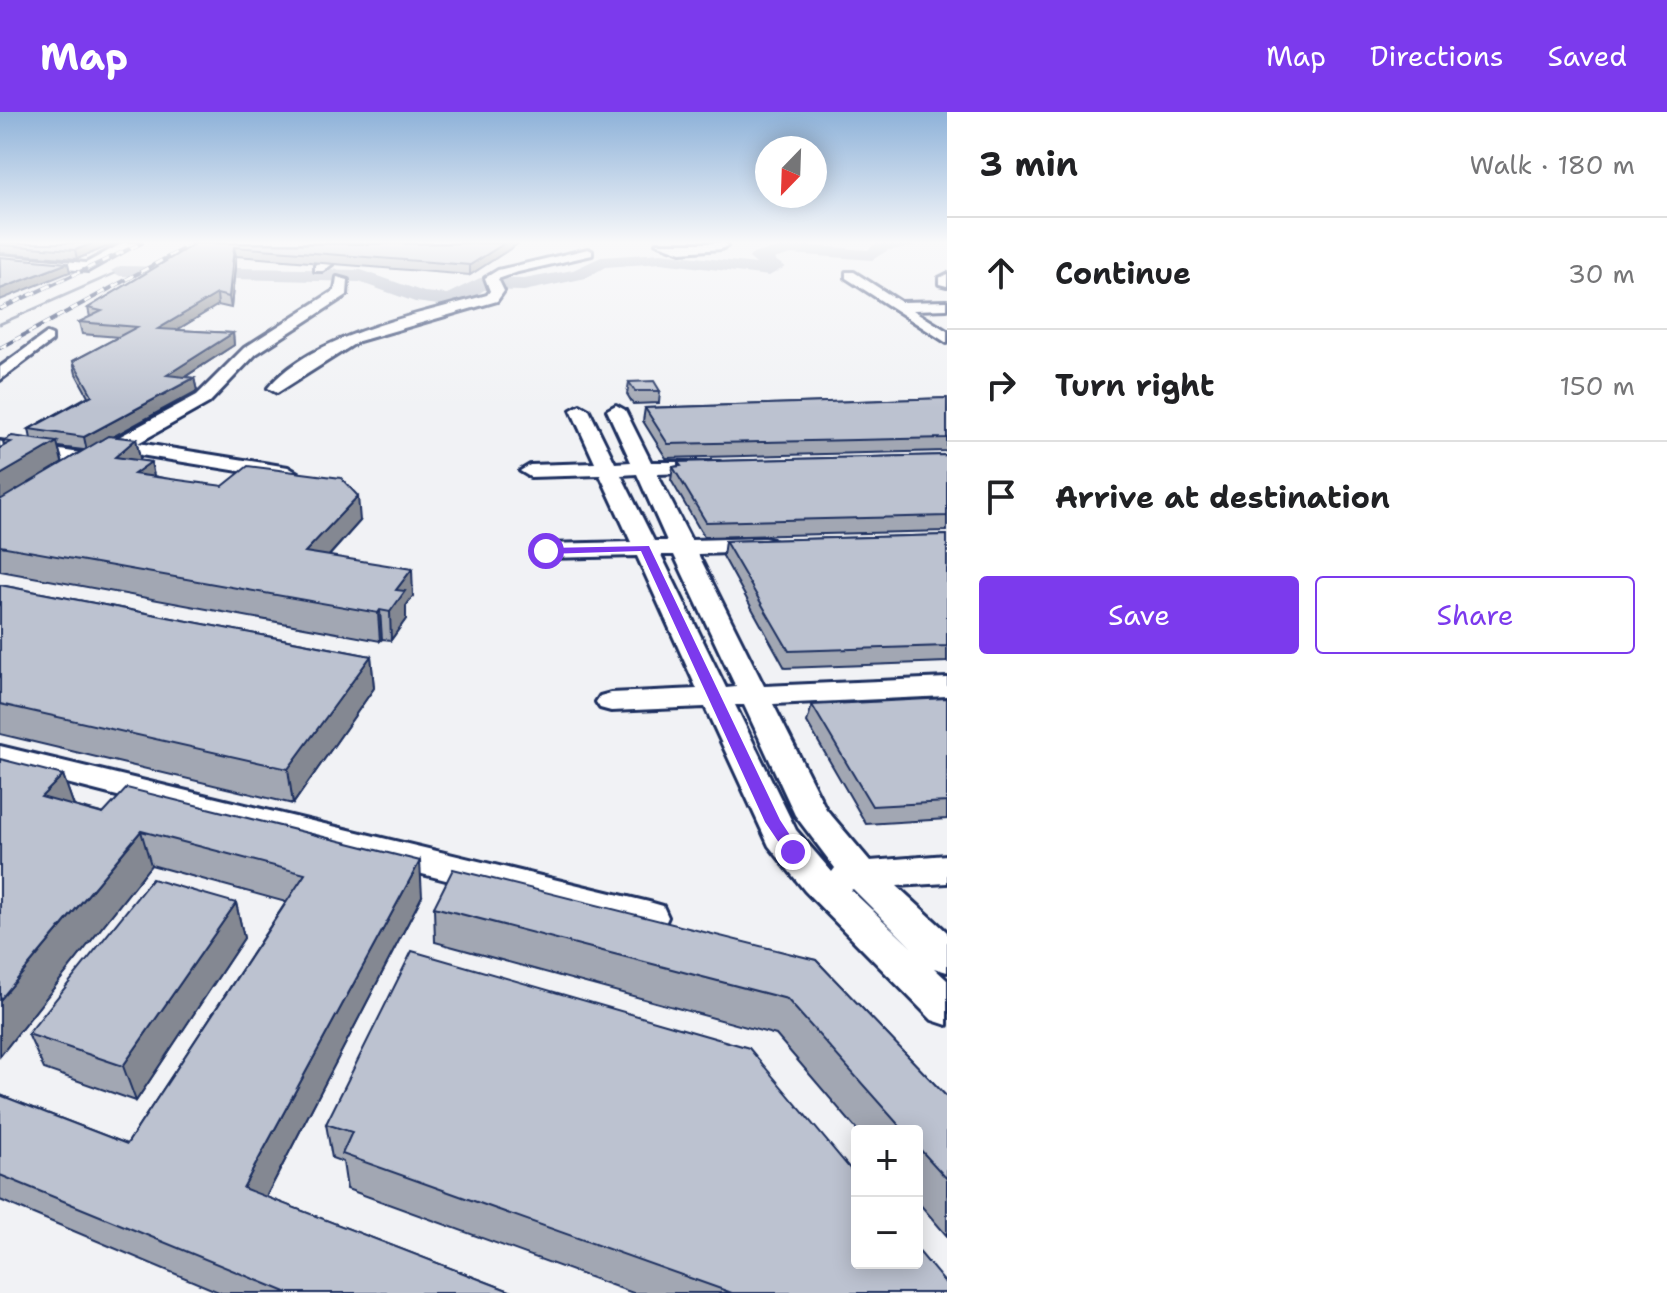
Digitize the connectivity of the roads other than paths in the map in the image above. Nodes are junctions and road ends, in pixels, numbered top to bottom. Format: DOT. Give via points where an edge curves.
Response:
graph roads {
  1 [pos="332,298"];
  2 [pos="492,298"];
  3 [pos="885,298"];
  4 [pos="947,305"];
  5 [pos="897,306"];
  6 [pos="47,338"];
  7 [pos="947,338"];
  8 [pos="4,379"];
  9 [pos="277,388"];
  10 [pos="117,445"];
  11 [pos="0,447"];
  12 [pos="91,461"];
  13 [pos="740,465"];
  14 [pos="644,468"];
  15 [pos="608,469"];
  16 [pos="530,471"];
  17 [pos="308,476"];
  18 [pos="65,477"];
  19 [pos="792,544"];
  20 [pos="683,547"];
  21 [pos="645,548"];
  22 [pos="546,551"];
  23 [pos="947,687"];
  24 [pos="755,695"];
  25 [pos="715,697"];
  26 [pos="611,702"];
  27 [pos="0,756"];
  28 [pos="947,869"];
  29 [pos="860,874"];
  30 [pos="818,881"];
  31 [pos="649,917"];
  32 [pos="947,956"];
  33 [pos="947,1007"];
  1 -- 10 [label="street" via="250,351 203,399"];
  2 -- 9 [label="street" via="354,338"];
  3 -- 5 [label="street"];
  4 -- 5 [label="street"];
  5 -- 7 [label="street"];
  6 -- 8 [label="street"];
  10 -- 12 [label="street"];
  10 -- 17 [label="street"];
  11 -- 12 [label="street"];
  12 -- 18 [label="street"];
  13 -- 14 [label="street"];
  14 -- 15 [label="street"];
  14 -- 15 [label="street" via="622,412 578,412"];
  14 -- 20 [label="street"];
  15 -- 16 [label="street"];
  15 -- 21 [label="street"];
  19 -- 20 [label="street"];
  20 -- 21 [label="street"];
  20 -- 24 [label="street"];
  21 -- 22 [label="street"];
  21 -- 25 [label="street"];
  23 -- 24 [label="street"];
  24 -- 25 [label="street"];
  24 -- 29 [label="street" via="812,815"];
  25 -- 26 [label="street"];
  25 -- 30 [label="street" via="773,822"];
  27 -- 31 [label="street"];
  28 -- 29 [label="street"];
  29 -- 30 [label="street"];
  29 -- 32 [label="street"];
  30 -- 33 [label="street"];
}
